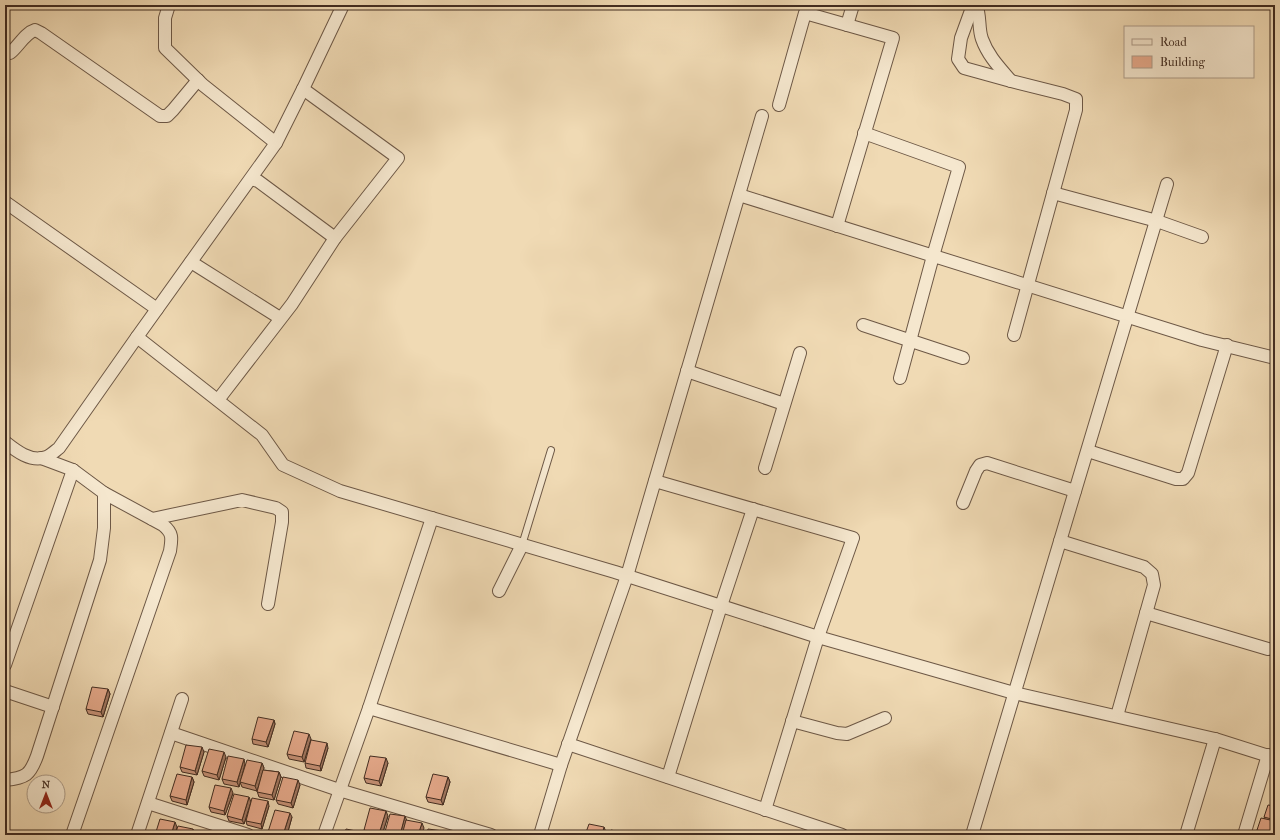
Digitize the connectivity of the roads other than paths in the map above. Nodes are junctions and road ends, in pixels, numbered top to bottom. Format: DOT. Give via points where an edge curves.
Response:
graph roads {
  1 [pos="169,5"];
  2 [pos="343,5"];
  3 [pos="853,5"];
  4 [pos="973,5"];
  5 [pos="976,5"];
  6 [pos="847,25"];
  7 [pos="5,52"];
  8 [pos="198,80"];
  9 [pos="1011,81"];
  10 [pos="303,89"];
  11 [pos="778,105"];
  12 [pos="762,116"];
  13 [pos="864,134"];
  14 [pos="276,144"];
  15 [pos="251,179"];
  16 [pos="1168,184"];
  17 [pos="1053,193"];
  18 [pos="739,195"];
  19 [pos="5,202"];
  20 [pos="1156,221"];
  21 [pos="836,226"];
  22 [pos="1202,237"];
  23 [pos="336,238"];
  24 [pos="933,256"];
  25 [pos="191,262"];
  26 [pos="1028,286"];
  27 [pos="157,309"];
  28 [pos="1128,317"];
  29 [pos="280,318"];
  30 [pos="863,325"];
  31 [pos="1014,335"];
  32 [pos="137,337"];
  33 [pos="910,340"];
  34 [pos="1227,345"];
  35 [pos="800,353"];
  36 [pos="963,358"];
  37 [pos="1275,358"];
  38 [pos="687,371"];
  39 [pos="900,378"];
  40 [pos="218,400"];
  41 [pos="784,404"];
  42 [pos="5,442"];
  43 [pos="551,450"];
  44 [pos="1088,451"];
  45 [pos="41,458"];
  46 [pos="765,468"];
  47 [pos="73,470"];
  48 [pos="655,481"];
  49 [pos="1075,491"];
  50 [pos="104,493"];
  51 [pos="963,503"];
  52 [pos="753,509"];
  53 [pos="432,518"];
  54 [pos="152,519"];
  55 [pos="1060,541"];
  56 [pos="522,544"];
  57 [pos="627,576"];
  58 [pos="499,591"];
  59 [pos="268,604"];
  60 [pos="721,606"];
  61 [pos="1146,613"];
  62 [pos="818,636"];
  63 [pos="1268,649"];
  64 [pos="5,665"];
  65 [pos="5,691"];
  66 [pos="1014,693"];
  67 [pos="182,699"];
  68 [pos="53,707"];
  69 [pos="369,708"];
  70 [pos="1117,716"];
  71 [pos="885,718"];
  72 [pos="792,721"];
  73 [pos="171,733"];
  74 [pos="1216,739"];
  75 [pos="568,744"];
  76 [pos="1271,756"];
  77 [pos="561,765"];
  78 [pos="668,777"];
  79 [pos="5,780"];
  80 [pos="339,790"];
  81 [pos="148,803"];
  82 [pos="765,810"];
  83 [pos="72,835"];
  84 [pos="137,835"];
  85 [pos="248,835"];
  86 [pos="324,835"];
  87 [pos="491,835"];
  88 [pos="540,835"];
  89 [pos="842,835"];
  90 [pos="972,835"];
  91 [pos="1186,835"];
  92 [pos="1244,835"];
  1 -- 8 [label="street" via="165,18 165,48"];
  2 -- 10 [label="street"];
  3 -- 6 [label="street"];
  4 -- 9 [label="street" via="961,38 958,60 964,68"];
  5 -- 9 [label="street" via="979,10 982,39 990,56"];
  6 -- 11 [label="street" via="805,13"];
  6 -- 13 [label="street" via="893,38"];
  7 -- 8 [label="street" via="10,53 35,30 160,116 167,116"];
  8 -- 14 [label="street"];
  9 -- 17 [label="street" via="1076,99 1076,110"];
  10 -- 14 [label="street"];
  10 -- 23 [label="street" via="398,158"];
  12 -- 18 [label="street"];
  13 -- 21 [label="street"];
  13 -- 24 [label="street" via="959,167"];
  14 -- 15 [label="street"];
  15 -- 23 [label="street" via="258,181"];
  15 -- 25 [label="street"];
  16 -- 20 [label="street"];
  17 -- 20 [label="street"];
  17 -- 26 [label="street"];
  18 -- 21 [label="street"];
  18 -- 38 [label="street"];
  19 -- 27 [label="street"];
  20 -- 22 [label="street"];
  20 -- 28 [label="street"];
  21 -- 24 [label="street"];
  23 -- 29 [label="street"];
  24 -- 26 [label="street"];
  24 -- 33 [label="street"];
  25 -- 27 [label="street"];
  25 -- 29 [label="street"];
  26 -- 28 [label="street"];
  26 -- 31 [label="street"];
  27 -- 32 [label="street"];
  28 -- 34 [label="street"];
  28 -- 44 [label="street"];
  29 -- 40 [label="street"];
  30 -- 33 [label="street"];
  32 -- 40 [label="street"];
  32 -- 45 [label="street" via="59,448"];
  33 -- 36 [label="street"];
  33 -- 39 [label="street"];
  34 -- 37 [label="street"];
  34 -- 44 [label="street" via="1188,473 1182,479"];
  35 -- 41 [label="street"];
  38 -- 41 [label="street"];
  38 -- 48 [label="street"];
  40 -- 53 [label="street" via="262,435 283,465 340,491"];
  41 -- 46 [label="street"];
  42 -- 45 [label="street" via="29,458"];
  43 -- 56 [label="lane"];
  44 -- 49 [label="street"];
  45 -- 47 [label="street"];
  47 -- 50 [label="street"];
  47 -- 64 [label="street"];
  48 -- 52 [label="street"];
  48 -- 57 [label="street"];
  49 -- 51 [label="street" via="987,463 980,465 976,471"];
  49 -- 55 [label="street"];
  50 -- 54 [label="street"];
  50 -- 68 [label="street" via="104,528 100,560"];
  52 -- 60 [label="street"];
  52 -- 62 [label="street" via="852,538"];
  53 -- 56 [label="street"];
  53 -- 69 [label="street"];
  54 -- 59 [label="street" via="242,500 276,508 282,512"];
  54 -- 83 [label="street" via="169,530 172,539 170,551"];
  55 -- 61 [label="street" via="1144,568 1152,574 1154,585"];
  55 -- 66 [label="street"];
  56 -- 57 [label="street"];
  56 -- 58 [label="street"];
  57 -- 60 [label="street"];
  57 -- 75 [label="street"];
  60 -- 62 [label="street"];
  60 -- 78 [label="street"];
  61 -- 63 [label="street"];
  61 -- 70 [label="street"];
  62 -- 66 [label="street"];
  62 -- 72 [label="street"];
  65 -- 68 [label="street"];
  66 -- 70 [label="street"];
  66 -- 90 [label="street"];
  67 -- 73 [label="street"];
  68 -- 79 [label="street" via="32,769 26,775"];
  69 -- 77 [label="street"];
  69 -- 80 [label="street"];
  70 -- 74 [label="street"];
  71 -- 72 [label="street" via="847,734 837,734"];
  72 -- 82 [label="street"];
  73 -- 80 [label="street"];
  73 -- 81 [label="street"];
  74 -- 76 [label="street"];
  74 -- 91 [label="street"];
  75 -- 77 [label="street"];
  75 -- 78 [label="street"];
  76 -- 92 [label="street"];
  77 -- 88 [label="street"];
  78 -- 82 [label="street"];
  80 -- 86 [label="street"];
  80 -- 87 [label="street"];
  81 -- 84 [label="street"];
  81 -- 85 [label="street"];
  82 -- 89 [label="street"];
}
